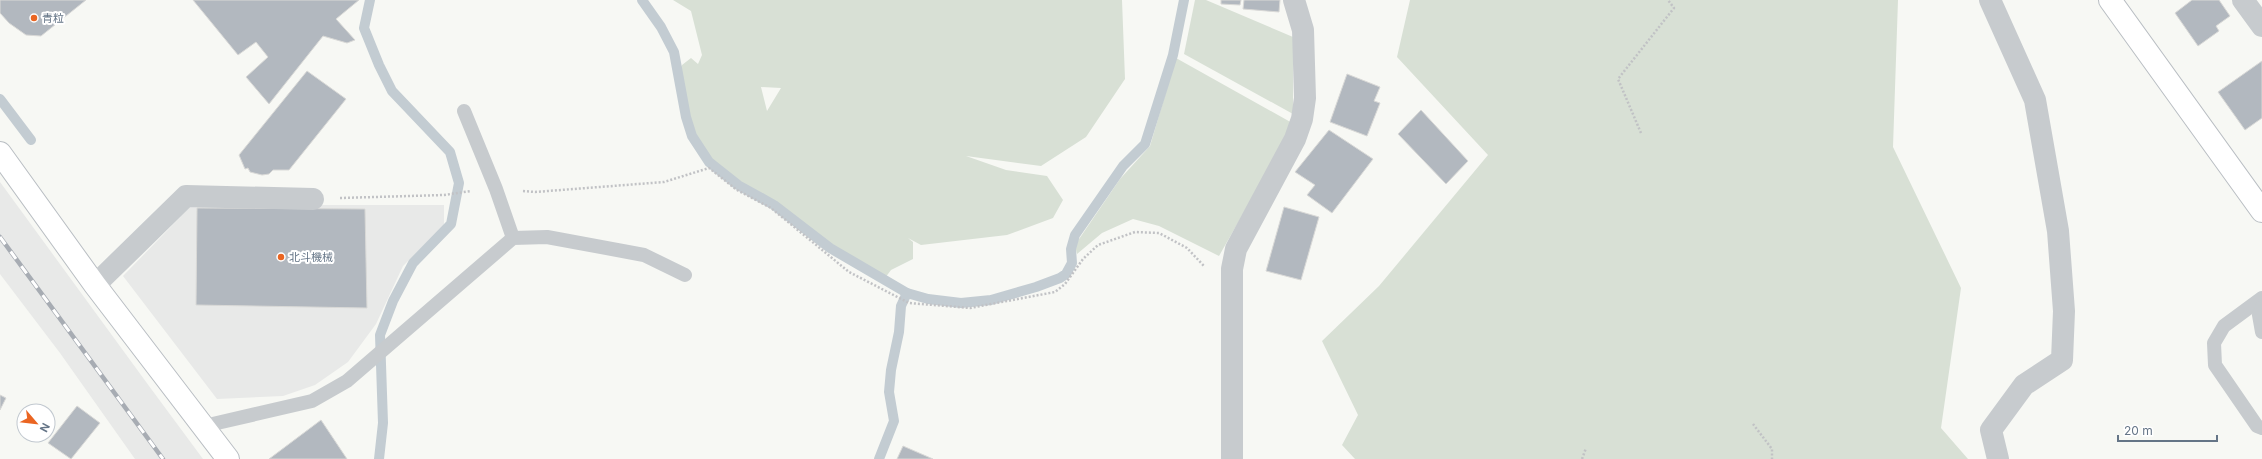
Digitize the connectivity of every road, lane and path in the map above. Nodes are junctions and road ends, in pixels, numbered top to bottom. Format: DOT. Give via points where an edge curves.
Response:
graph roads {
  1 [pos="1294,0"];
  2 [pos="1668,0"];
  3 [pos="1990,0"];
  4 [pos="2110,0"];
  5 [pos="2243,0"];
  6 [pos="2262,26"];
  7 [pos="464,111"];
  8 [pos="1641,133"];
  9 [pos="0,153"];
  10 [pos="496,189"];
  11 [pos="313,199"];
  12 [pos="2262,211"];
  13 [pos="513,238"];
  14 [pos="685,275"];
  15 [pos="95,285"];
  16 [pos="1232,296"];
  17 [pos="2262,298"];
  18 [pos="2262,307"];
  19 [pos="2262,332"];
  20 [pos="1754,424"];
  21 [pos="204,426"];
  22 [pos="2262,428"];
  23 [pos="1586,448"];
  24 [pos="1233,457"];
  25 [pos="228,459"];
  26 [pos="1582,459"];
  27 [pos="1772,459"];
  28 [pos="1998,459"];
  1 -- 16 [label="street" via="1303,30 1305,98 1302,119 1295,139 1236,249 1232,269"];
  2 -- 8 [label="path" via="1674,8 1618,79"];
  3 -- 28 [label="street" via="2035,100 2058,230 2064,311 2062,360 2024,385 1991,430"];
  4 -- 12 [label="street"];
  5 -- 6 [label="street"];
  7 -- 10 [label="lane"];
  9 -- 15 [label="street"];
  10 -- 11 [label="path" via="422,196"];
  10 -- 13 [label="lane"];
  10 -- 16 [label="path" via="535,192 664,182 709,168 737,190 771,208 849,272 909,303 970,308 1054,292 1065,284 1082,259 1098,245 1135,232 1159,233 1187,248"];
  11 -- 15 [label="street" via="186,196"];
  13 -- 14 [label="lane" via="547,237 644,255"];
  13 -- 21 [label="lane" via="347,381 312,401"];
  15 -- 21 [label="street"];
  16 -- 24 [label="street"];
  17 -- 22 [label="lane" via="2224,326 2214,343 2215,366 2257,426"];
  18 -- 19 [label="lane" via="2259,315"];
  20 -- 27 [label="path" via="1772,449"];
  21 -- 25 [label="street"];
  23 -- 26 [label="path"];
}
